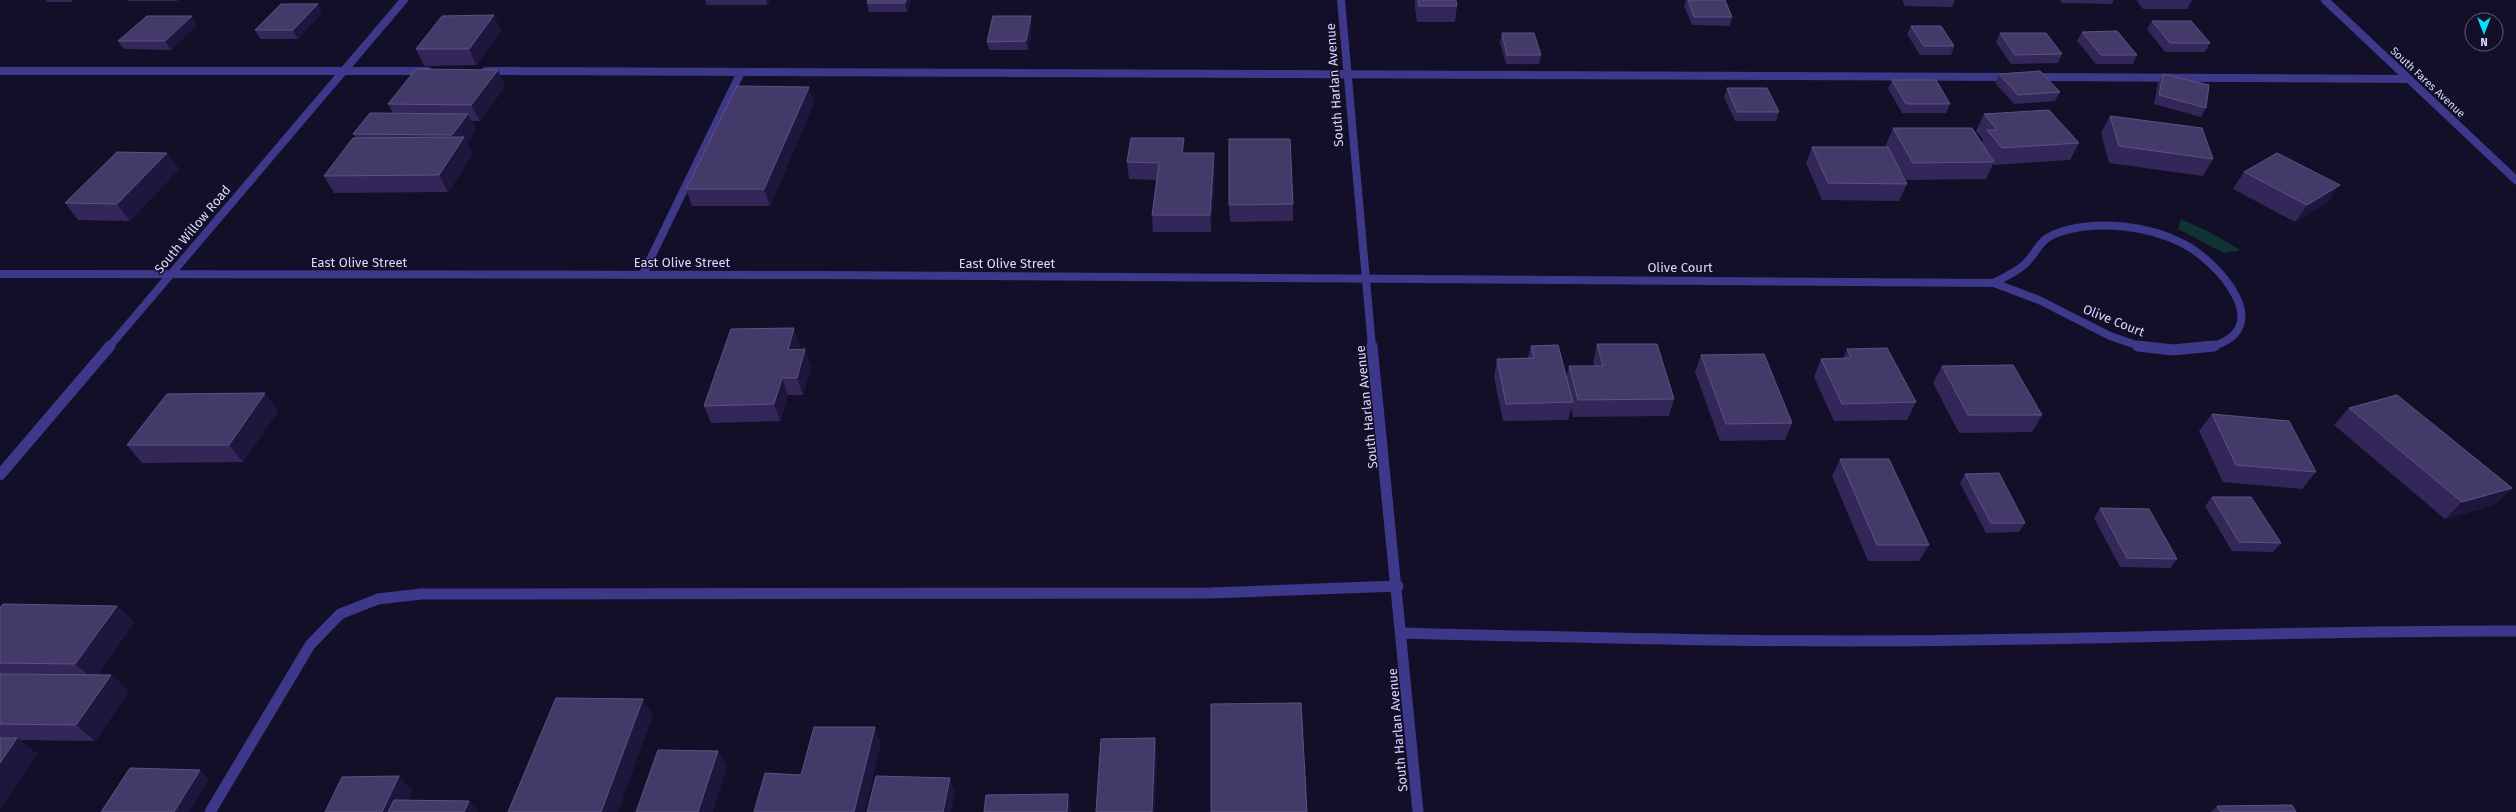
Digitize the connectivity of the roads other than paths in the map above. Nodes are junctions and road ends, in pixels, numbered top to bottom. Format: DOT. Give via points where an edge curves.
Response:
graph roads {
  1 [pos="404,0"];
  2 [pos="1341,0"];
  3 [pos="2324,0"];
  4 [pos="0,71"];
  5 [pos="344,71"];
  6 [pos="439,71"];
  7 [pos="478,71"];
  8 [pos="740,72"];
  9 [pos="1346,74"];
  10 [pos="2408,79"];
  11 [pos="2516,180"];
  12 [pos="0,274"];
  13 [pos="170,274"];
  14 [pos="643,274"];
  15 [pos="1365,278"];
  16 [pos="1994,283"];
  17 [pos="0,474"];
  18 [pos="1398,586"];
  19 [pos="2516,631"];
  20 [pos="1402,633"];
  21 [pos="210,812"];
  22 [pos="1418,812"];
  1 -- 5 [label="street, South Willow Road"];
  2 -- 9 [label="street, South Harlan Avenue"];
  3 -- 10 [label="street, South Fares Avenue"];
  4 -- 5 [label="street"];
  5 -- 6 [label="street"];
  5 -- 13 [label="street, South Willow Road"];
  7 -- 8 [label="street"];
  8 -- 9 [label="street"];
  8 -- 14 [label="street"];
  9 -- 10 [label="street"];
  9 -- 15 [label="street, South Harlan Avenue"];
  10 -- 11 [label="street, South Fares Avenue"];
  12 -- 13 [label="street, East Olive Street"];
  13 -- 14 [label="street, East Olive Street"];
  13 -- 17 [label="street, South Willow Road"];
  14 -- 15 [label="street, East Olive Street"];
  15 -- 16 [label="street, Olive Court"];
  15 -- 18 [label="street, South Harlan Avenue"];
  16 -- 16 [label="street, Olive Court" via="2026,263 2035,249 2049,237 2068,230 2088,227 2112,225 2139,228 2176,241 2210,263 2227,279 2242,316 2239,330 2214,346 2198,351 2146,348 2100,331 2022,293"];
  18 -- 20 [label="street, South Harlan Avenue"];
  18 -- 21 [label="street" via="1210,593 429,594 378,599 340,614 310,645"];
  19 -- 20 [label="street" via="2427,630 1888,641"];
  20 -- 22 [label="street, South Harlan Avenue"];
}
